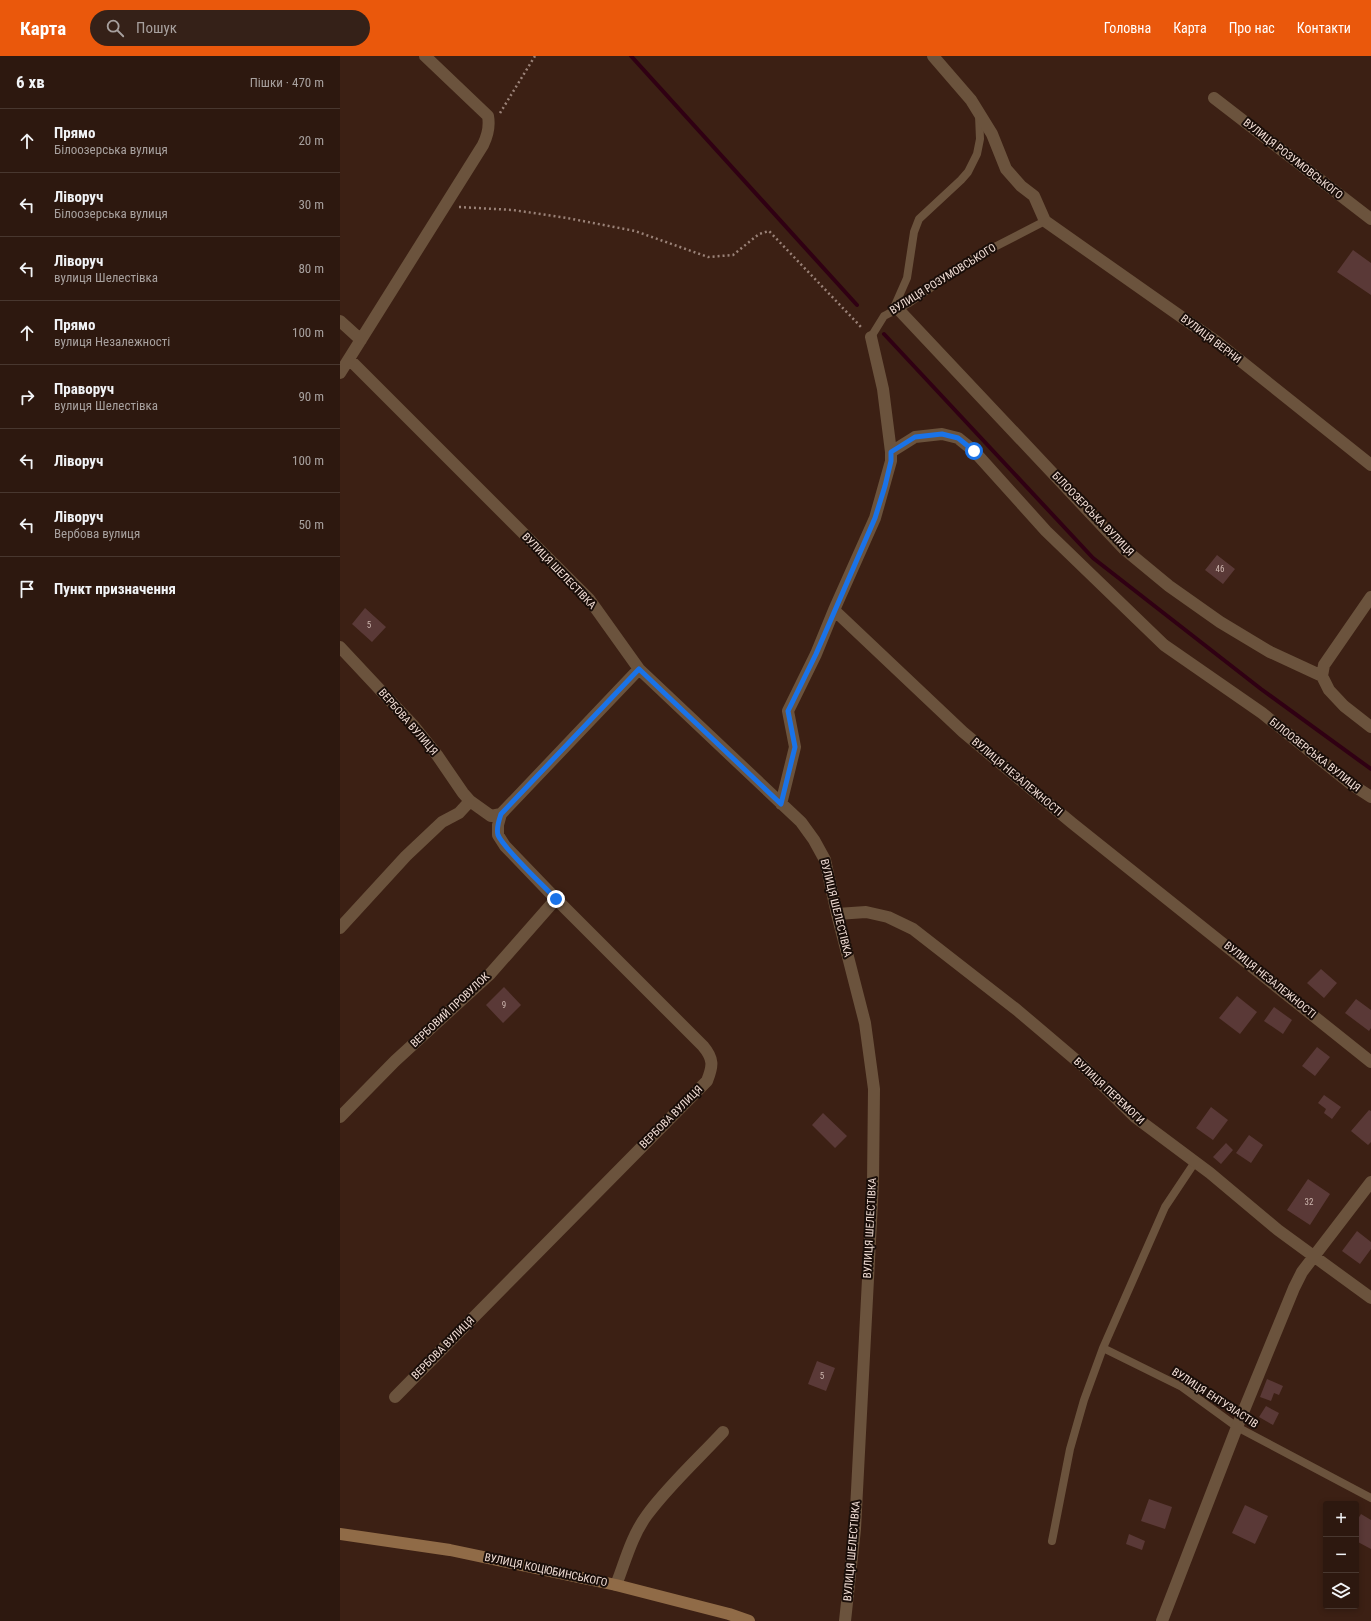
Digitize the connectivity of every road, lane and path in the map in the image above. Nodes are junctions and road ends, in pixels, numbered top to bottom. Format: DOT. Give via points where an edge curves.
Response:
graph roads {
  1 [pos="425,56"];
  2 [pos="535,56"];
  3 [pos="933,56"];
  4 [pos="1214,98"];
  5 [pos="978,112"];
  6 [pos="489,131"];
  7 [pos="440,213"];
  8 [pos="1371,219"];
  9 [pos="1045,221"];
  10 [pos="895,311"];
  11 [pos="340,321"];
  12 [pos="871,338"];
  13 [pos="361,340"];
  14 [pos="349,359"];
  15 [pos="340,373"];
  16 [pos="891,452"];
  17 [pos="1371,464"];
  18 [pos="1371,598"];
  19 [pos="834,610"];
  20 [pos="340,647"];
  21 [pos="639,669"];
  22 [pos="1322,676"];
  23 [pos="1371,727"];
  24 [pos="1371,797"];
  25 [pos="470,801"];
  26 [pos="781,804"];
  27 [pos="501,814"];
  28 [pos="556,899"];
  29 [pos="836,914"];
  30 [pos="340,928"];
  31 [pos="1371,1062"];
  32 [pos="340,1117"];
  33 [pos="1195,1162"];
  34 [pos="1371,1182"];
  35 [pos="1314,1256"];
  36 [pos="1371,1298"];
  37 [pos="1103,1348"];
  38 [pos="394,1397"];
  39 [pos="1237,1427"];
  40 [pos="723,1432"];
  41 [pos="1371,1498"];
  42 [pos="340,1534"];
  43 [pos="1052,1541"];
  44 [pos="616,1585"];
  45 [pos="749,1621"];
  46 [pos="845,1621"];
  47 [pos="1162,1621"];
  1 -- 6 [label="street" via="488,116"];
  2 -- 6 [label="path"];
  3 -- 5 [label="street" via="971,100"];
  4 -- 8 [label="street, ВУЛИЦЯ РОЗУМОВСЬКОГО"];
  5 -- 9 [label="street" via="992,134 1006,169 1034,196"];
  5 -- 10 [label="lane" via="980,139 977,154 961,180 919,220 914,232 907,278"];
  6 -- 7 [label="street" via="483,145"];
  7 -- 12 [label="path" via="460,207 513,210 567,218 635,232 708,258 733,255 759,234 769,231"];
  7 -- 13 [label="street"];
  9 -- 10 [label="lane, ВУЛИЦЯ РОЗУМОВСЬКОГО" via="975,257"];
  9 -- 17 [label="street, ВУЛИЦЯ ВЕРНИ" via="1217,342"];
  10 -- 12 [label="lane, ВУЛИЦЯ РОЗУМОВСЬКОГО" via="884,316"];
  10 -- 22 [label="street, БІЛООЗЕРСЬКА ВУЛИЦЯ" via="1123,548 1169,586 1220,622 1270,652"];
  11 -- 13 [label="street"];
  12 -- 16 [label="street" via="883,390"];
  13 -- 14 [label="street"];
  14 -- 15 [label="street"];
  14 -- 21 [label="street, ВУЛИЦЯ ШЕЛЕСТІВКА" via="589,599"];
  16 -- 19 [label="street" via="891,461 875,518"];
  16 -- 24 [label="street, БІЛООЗЕРСЬКА ВУЛИЦЯ" via="915,437 942,434 958,438 974,451 1046,530 1164,645 1262,714"];
  18 -- 22 [label="street" via="1324,665"];
  19 -- 26 [label="street" via="788,711 795,747"];
  19 -- 31 [label="street, ВУЛИЦЯ НЕЗАЛЕЖНОСТІ" via="964,732 1072,823"];
  20 -- 25 [label="street, ВЕРБОВА ВУЛИЦЯ" via="413,725"];
  21 -- 26 [label="street, ВУЛИЦЯ ШЕЛЕСТІВКА"];
  21 -- 27 [label="street"];
  22 -- 23 [label="street" via="1329,690 1339,701"];
  25 -- 27 [label="street, ВЕРБОВА ВУЛИЦЯ" via="491,816"];
  25 -- 30 [label="street" via="459,813 442,822 406,856"];
  26 -- 29 [label="street, ВУЛИЦЯ ШЕЛЕСТІВКА" via="801,822 825,860"];
  27 -- 28 [label="street, ВЕРБОВА ВУЛИЦЯ" via="498,835"];
  28 -- 32 [label="street, ВЕРБОВИЙ ПРОВУЛОК" via="490,974 395,1061"];
  28 -- 38 [label="street, ВЕРБОВА ВУЛИЦЯ" via="704,1046 710,1055 712,1068 707,1081"];
  29 -- 33 [label="street, ВУЛИЦЯ ПЕРЕМОГИ" via="866,912 888,917 913,929 1083,1066 1134,1117"];
  29 -- 46 [label="street, ВУЛИЦЯ ШЕЛЕСТІВКА" via="865,1024 874,1089 873,1183 855,1529"];
  33 -- 35 [label="street, ВУЛИЦЯ ПЕРЕМОГИ"];
  33 -- 37 [label="lane" via="1165,1207"];
  34 -- 35 [label="street"];
  35 -- 36 [label="street, ВУЛИЦЯ ПЕРЕМОГИ"];
  35 -- 39 [label="street" via="1294,1288"];
  37 -- 39 [label="lane, ВУЛИЦЯ ЕНТУЗІАСТІВ" via="1182,1387"];
  37 -- 43 [label="lane" via="1070,1448"];
  39 -- 41 [label="lane, ВУЛИЦЯ ЕНТУЗІАСТІВ"];
  39 -- 47 [label="street"];
  40 -- 44 [label="street" via="646,1516"];
  42 -- 44 [label="street, ВУЛИЦЯ КОЦЮБИНСЬКОГО" via="450,1550"];
  44 -- 45 [label="street, ВУЛИЦЯ КОЦЮБИНСЬКОГО"];
}
